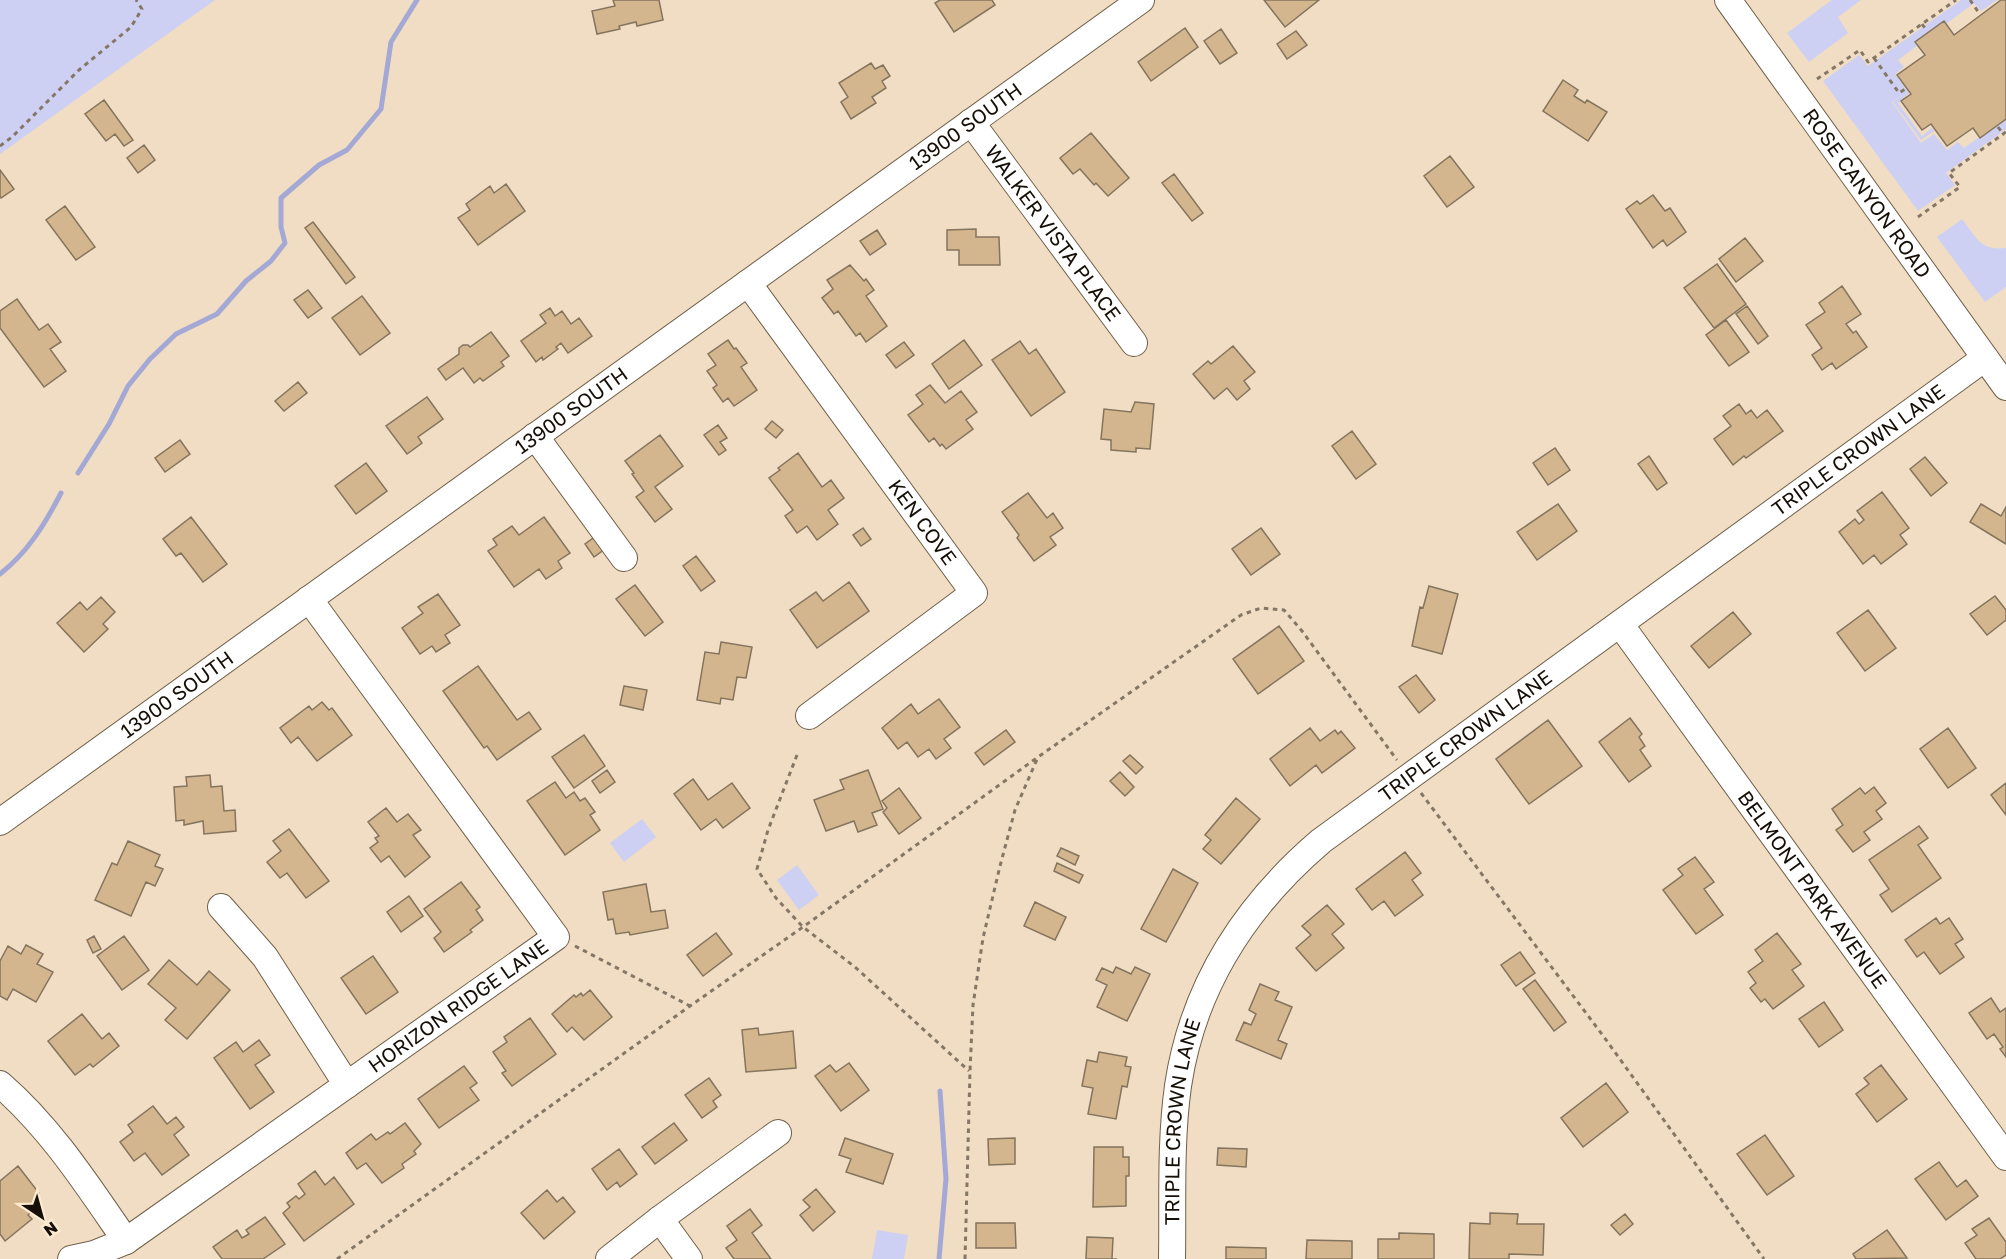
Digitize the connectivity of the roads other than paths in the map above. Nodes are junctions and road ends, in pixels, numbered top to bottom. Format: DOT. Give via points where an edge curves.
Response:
graph roads {
  1 [pos="1141,0"];
  2 [pos="1728,0"];
  3 [pos="971,122"];
  4 [pos="748,283"];
  5 [pos="1134,343"];
  6 [pos="1985,358"];
  7 [pos="2006,387"];
  8 [pos="535,436"];
  9 [pos="624,558"];
  10 [pos="309,599"];
  11 [pos="1620,624"];
  12 [pos="809,716"];
  13 [pos="0,822"];
  14 [pos="220,907"];
  15 [pos="0,1084"];
  16 [pos="347,1085"];
  17 [pos="778,1133"];
  18 [pos="2006,1157"];
  19 [pos="660,1219"];
  20 [pos="126,1241"];
  21 [pos="71,1259"];
  22 [pos="609,1259"];
  23 [pos="689,1259"];
  24 [pos="1172,1259"];
  1 -- 3 [label="street, 13900 SOUTH"];
  2 -- 6 [label="street, ROSE CANYON ROAD"];
  3 -- 4 [label="street, 13900 SOUTH"];
  3 -- 5 [label="street, WALKER VISTA PLACE"];
  4 -- 8 [label="street, 13900 SOUTH"];
  4 -- 12 [label="street, KEN COVE" via="974,593"];
  6 -- 7 [label="street, ROSE CANYON ROAD"];
  6 -- 11 [label="street, TRIPLE CROWN LANE"];
  8 -- 9 [label="street"];
  8 -- 10 [label="street, 13900 SOUTH"];
  10 -- 13 [label="street, 13900 SOUTH"];
  10 -- 16 [label="street, HORIZON RIDGE LANE" via="556,937"];
  11 -- 18 [label="street, BELMONT PARK AVENUE"];
  11 -- 24 [label="street, TRIPLE CROWN LANE" via="1321,841 1272,886 1251,912 1211,979 1182,1063 1174,1134"];
  14 -- 16 [label="street" via="265,957"];
  15 -- 20 [label="street" via="26,1106"];
  16 -- 20 [label="street, HORIZON RIDGE LANE"];
  17 -- 19 [label="street"];
  19 -- 22 [label="street"];
  19 -- 23 [label="street"];
  20 -- 21 [label="street, HORIZON RIDGE LANE"];
}
